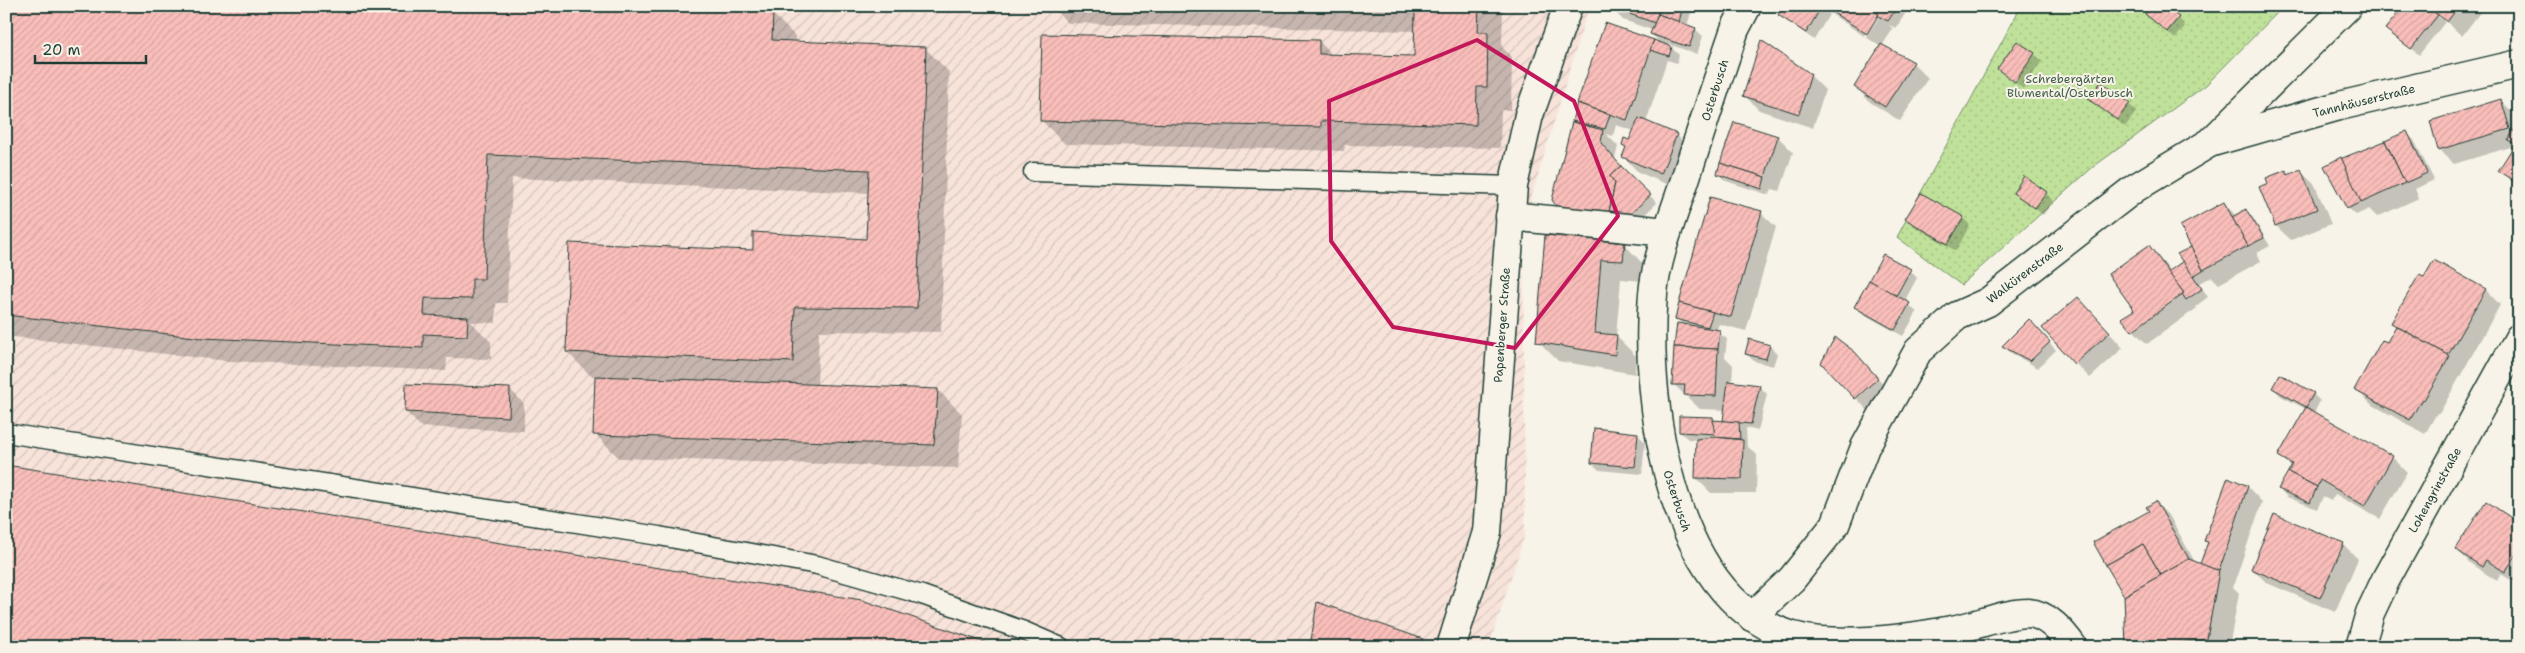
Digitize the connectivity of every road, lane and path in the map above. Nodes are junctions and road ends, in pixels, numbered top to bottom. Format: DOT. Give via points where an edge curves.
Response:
graph roads {
  1 [pos="1568,6"];
  2 [pos="1747,6"];
  3 [pos="2348,6"];
  4 [pos="2519,64"];
  5 [pos="2211,142"];
  6 [pos="1033,172"];
  7 [pos="1513,186"];
  8 [pos="1510,216"];
  9 [pos="1668,232"];
  10 [pos="2519,338"];
  11 [pos="6,433"];
  12 [pos="1752,617"];
  13 [pos="1061,647"];
  14 [pos="1451,647"];
  15 [pos="2074,647"];
  16 [pos="2360,647"];
  1 -- 7 [label="street, Papenberger Straße" via="1529,115"];
  2 -- 9 [label="street, Osterbusch" via="1735,29"];
  3 -- 5 [label="street, Walkürenstraße"];
  4 -- 5 [label="street, Tannhäuserstraße" via="2339,106"];
  5 -- 12 [label="street, Walkürenstraße" via="2135,188 1988,302 1958,316 1918,351 1865,447 1835,526 1792,579"];
  6 -- 7 [label="lane"];
  7 -- 8 [label="street, Papenberger Straße"];
  8 -- 9 [label="street"];
  8 -- 14 [label="street, Papenberger Straße" via="1487,532"];
  9 -- 12 [label="street, Osterbusch" via="1653,293 1653,370 1662,453 1688,536 1717,583"];
  10 -- 16 [label="street, Lohengrinstraße" via="2386,580 2370,613"];
  11 -- 13 [label="lane" via="649,535 817,565 922,595"];
  12 -- 15 [label="street, Osterbusch" via="1785,632 1820,641 1881,640 1943,632 2030,613 2058,626"];
}
